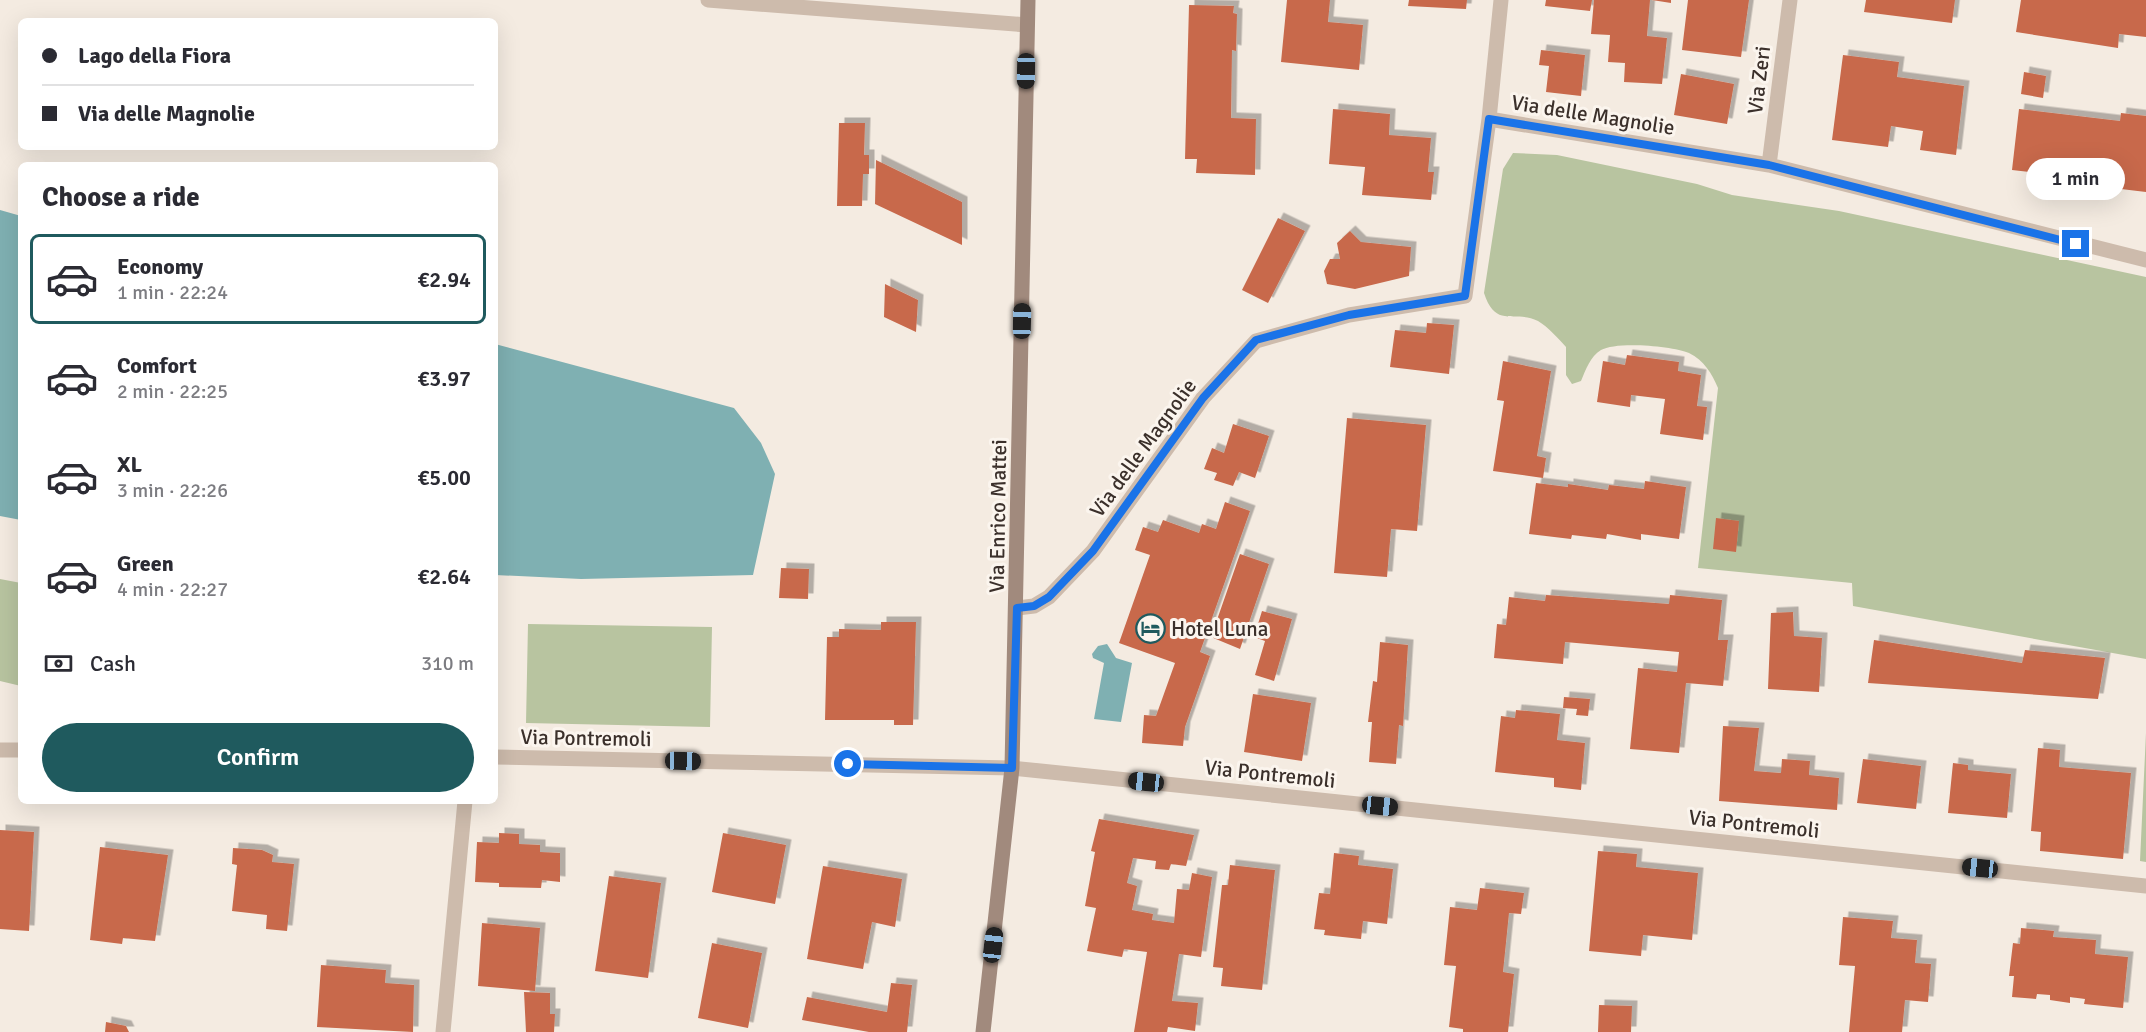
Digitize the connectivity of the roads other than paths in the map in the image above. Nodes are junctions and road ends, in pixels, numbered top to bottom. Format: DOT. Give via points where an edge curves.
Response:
graph roads {
  1 [pos="708,0"];
  2 [pos="1028,0"];
  3 [pos="1502,0"];
  4 [pos="1790,0"];
  5 [pos="1027,25"];
  6 [pos="1489,119"];
  7 [pos="1769,165"];
  8 [pos="2146,260"];
  9 [pos="1017,608"];
  10 [pos="0,750"];
  11 [pos="18,750"];
  12 [pos="498,757"];
  13 [pos="1012,768"];
  14 [pos="465,804"];
  15 [pos="2146,886"];
  16 [pos="443,1032"];
  17 [pos="983,1032"];
  1 -- 5 [label="street"];
  2 -- 5 [label="main road, Via Enrico Mattei"];
  3 -- 6 [label="street"];
  4 -- 7 [label="street, Via Zeri"];
  5 -- 9 [label="main road, Via Enrico Mattei"];
  6 -- 7 [label="street, Via delle Magnolie"];
  6 -- 9 [label="street, Via delle Magnolie" via="1465,296 1349,315 1256,340 1203,398 1093,551 1049,597 1034,606"];
  7 -- 8 [label="street, Via delle Magnolie"];
  9 -- 13 [label="main road, Via Enrico Mattei"];
  10 -- 11 [label="street"];
  12 -- 13 [label="street, Via Pontremoli"];
  13 -- 15 [label="street, Via Pontremoli"];
  13 -- 17 [label="main road, Via Enrico Mattei"];
  14 -- 16 [label="street"];
}
